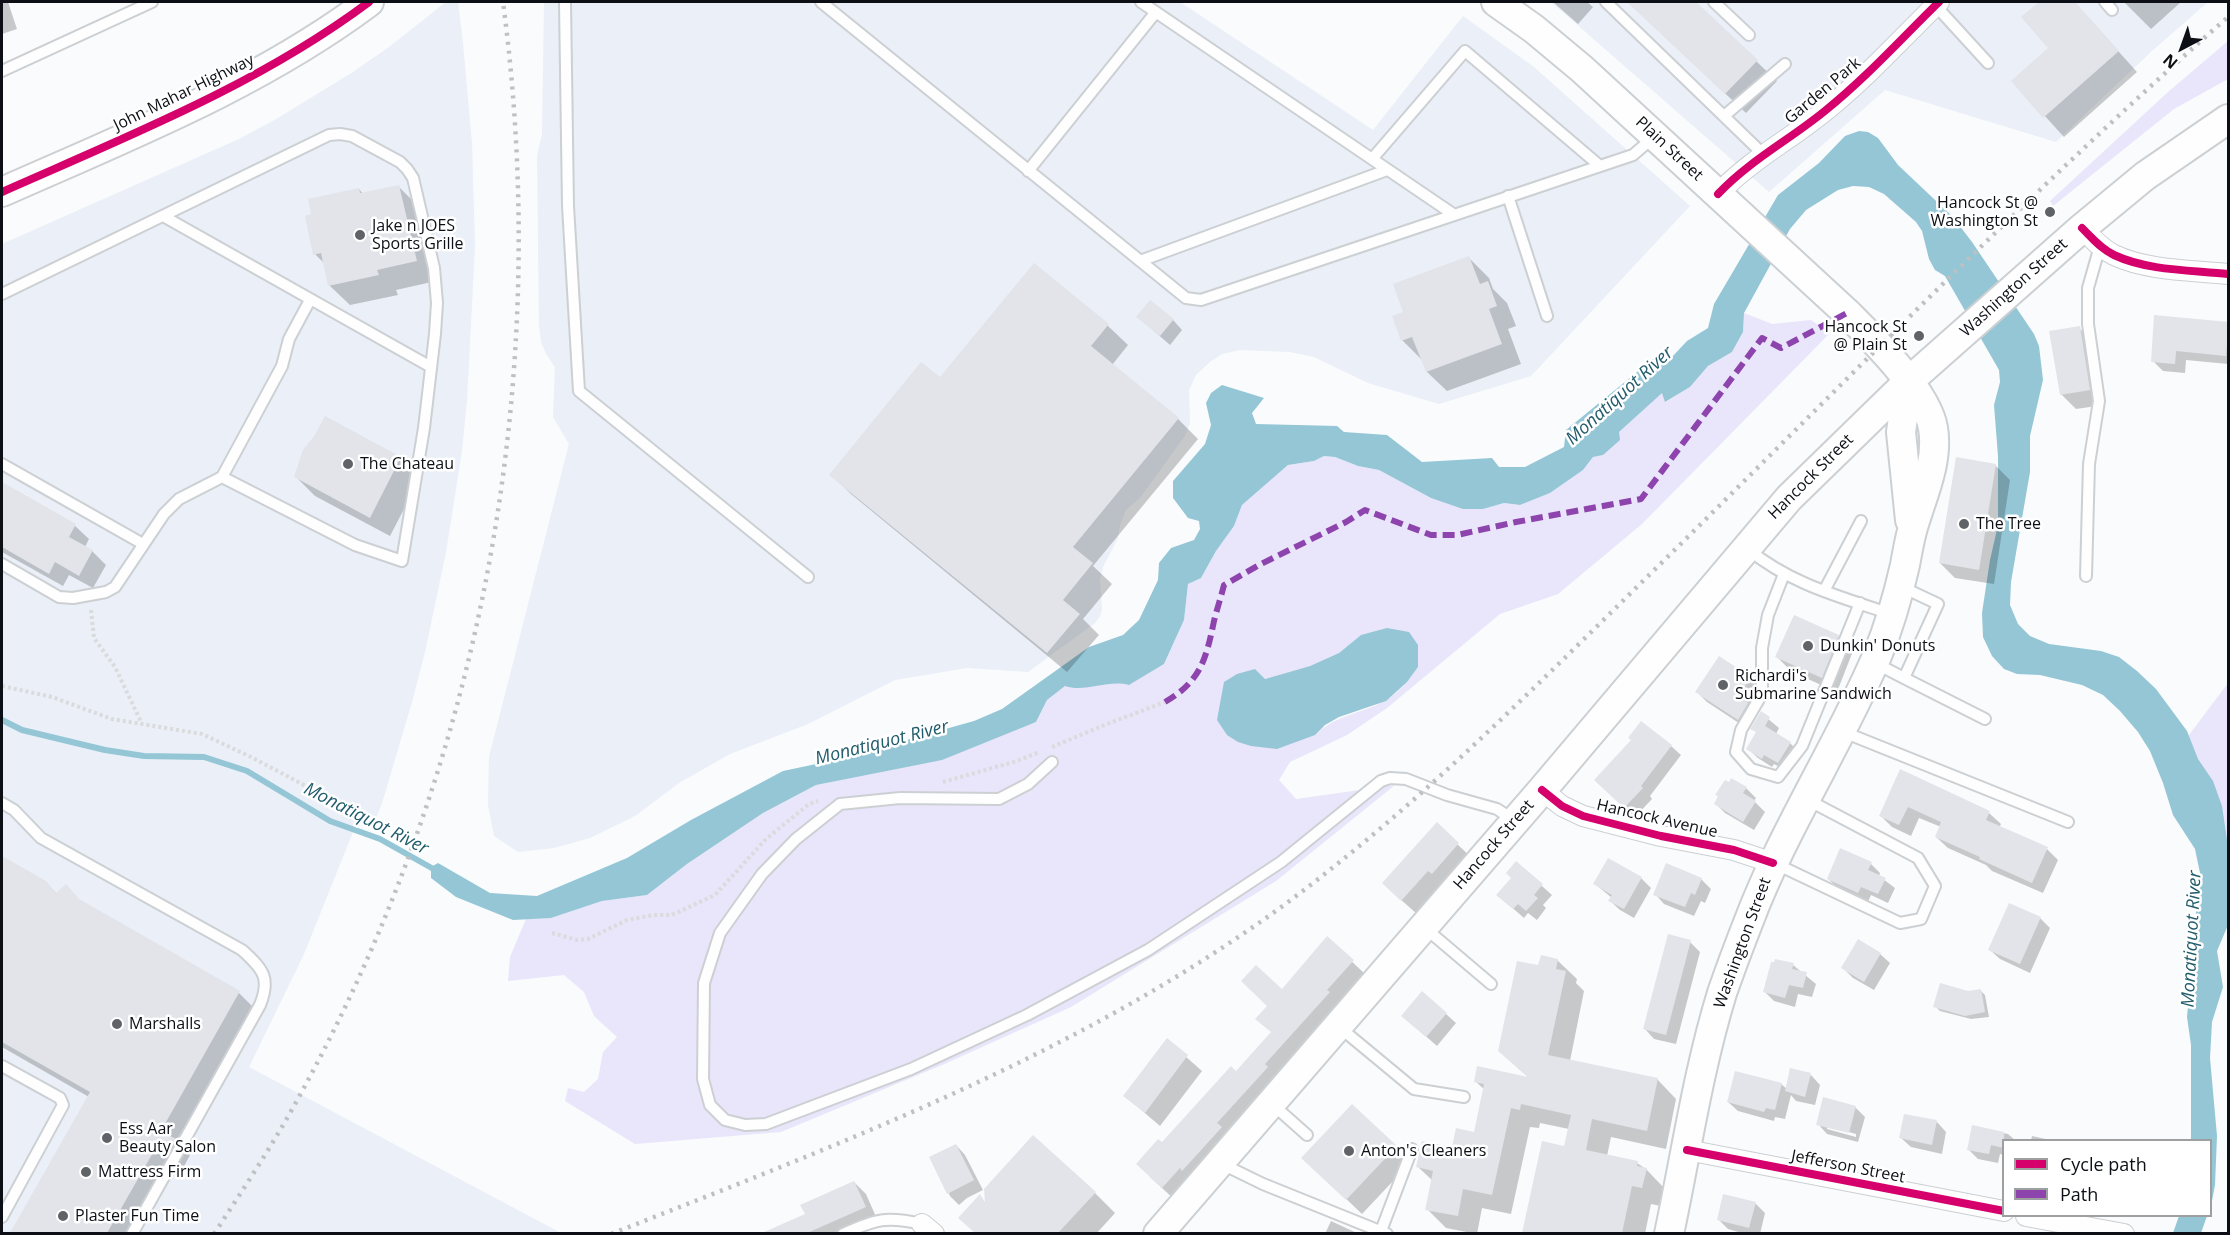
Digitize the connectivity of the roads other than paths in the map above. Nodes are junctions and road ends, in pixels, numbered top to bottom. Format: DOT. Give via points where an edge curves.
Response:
graph roads {
  1 [pos="152,2"];
  2 [pos="369,2"];
  3 [pos="565,2"];
  4 [pos="821,2"];
  5 [pos="1141,2"];
  6 [pos="1496,2"];
  7 [pos="1606,2"];
  8 [pos="1714,2"];
  9 [pos="1937,3"];
  10 [pos="1156,12"];
  11 [pos="1749,35"];
  12 [pos="1988,63"];
  13 [pos="1785,64"];
  14 [pos="2,71"];
  15 [pos="1724,116"];
  16 [pos="2229,119"];
  17 [pos="1655,136"];
  18 [pos="1764,155"];
  19 [pos="1371,159"];
  20 [pos="1600,166"];
  21 [pos="1387,170"];
  22 [pos="1028,171"];
  23 [pos="2,192"];
  24 [pos="1718,194"];
  25 [pos="1508,196"];
  26 [pos="1453,214"];
  27 [pos="163,216"];
  28 [pos="2091,237"];
  29 [pos="1140,261"];
  30 [pos="2229,274"];
  31 [pos="2,294"];
  32 [pos="310,300"];
  33 [pos="1547,316"];
  34 [pos="431,367"];
  35 [pos="1908,382"];
  36 [pos="2,464"];
  37 [pos="222,477"];
  38 [pos="1861,521"];
  39 [pos="143,544"];
  40 [pos="1746,547"];
  41 [pos="2,564"];
  42 [pos="1784,574"];
  43 [pos="2086,576"];
  44 [pos="808,577"];
  45 [pos="1900,586"];
  46 [pos="1824,591"];
  47 [pos="1860,603"];
  48 [pos="1892,614"];
  49 [pos="1874,662"];
  50 [pos="1904,678"];
  51 [pos="1985,719"];
  52 [pos="1841,731"];
  53 [pos="1052,762"];
  54 [pos="1542,790"];
  55 [pos="1806,799"];
  56 [pos="2,803"];
  57 [pos="1515,821"];
  58 [pos="2068,822"];
  59 [pos="1773,863"];
  60 [pos="1424,927"];
  61 [pos="1491,984"];
  62 [pos="1338,1025"];
  63 [pos="2,1066"];
  64 [pos="1464,1097"];
  65 [pos="1271,1103"];
  66 [pos="1307,1136"];
  67 [pos="1412,1149"];
  68 [pos="1687,1150"];
  69 [pos="1220,1162"];
  70 [pos="2002,1211"];
  71 [pos="2,1217"];
  72 [pos="2037,1217"];
  73 [pos="928,1228"];
  74 [pos="1384,1232"];
  75 [pos="132,1233"];
  76 [pos="843,1233"];
  77 [pos="1158,1233"];
  78 [pos="1669,1233"];
  79 [pos="2124,1233"];
  1 -- 14 [label="lane"];
  2 -- 23 [label="main road, John Mahar Highway" via="304,46 223,92"];
  3 -- 44 [label="lane" via="568,206 579,391"];
  4 -- 22 [label="lane"];
  5 -- 10 [label="lane"];
  6 -- 17 [label="main road, Plain Street" via="1582,69"];
  7 -- 15 [label="lane"];
  8 -- 11 [label="lane"];
  9 -- 12 [label="lane"];
  9 -- 18 [label="street, Garden Park" via="1843,95"];
  10 -- 19 [label="lane"];
  10 -- 22 [label="lane"];
  13 -- 15 [label="lane"];
  15 -- 18 [label="lane"];
  16 -- 28 [label="main road" via="2145,176"];
  17 -- 20 [label="lane" via="1634,155"];
  17 -- 24 [label="main road, Plain Street"];
  18 -- 24 [label="street, Garden Park"];
  19 -- 20 [label="lane" via="1465,51"];
  19 -- 21 [label="lane"];
  20 -- 25 [label="lane"];
  21 -- 26 [label="lane"];
  21 -- 29 [label="lane"];
  22 -- 29 [label="lane"];
  24 -- 35 [label="main road, Plain Street" via="1863,328"];
  25 -- 26 [label="lane"];
  25 -- 33 [label="lane"];
  26 -- 29 [label="lane" via="1201,300 1186,298"];
  27 -- 31 [label="lane"];
  27 -- 32 [label="lane"];
  27 -- 34 [label="lane" via="329,135 352,136 374,146 400,162 413,178 434,268 436,303"];
  28 -- 30 [label="street" via="2113,254 2143,264"];
  28 -- 35 [label="main road, Washington Street" via="2021,282"];
  28 -- 43 [label="lane" via="2088,324 2099,401 2089,464"];
  32 -- 34 [label="lane"];
  32 -- 37 [label="lane" via="289,339 282,366"];
  34 -- 37 [label="lane" via="402,561 356,545"];
  35 -- 40 [label="main road, Hancock Street" via="1803,483"];
  35 -- 45 [label="main road, Washington Street" via="1902,444 1911,533"];
  36 -- 39 [label="lane"];
  37 -- 39 [label="lane" via="179,499"];
  38 -- 46 [label="lane"];
  39 -- 41 [label="lane" via="115,587 73,598 59,597"];
  40 -- 42 [label="lane"];
  40 -- 54 [label="main road, Hancock Street"];
  42 -- 46 [label="lane"];
  42 -- 47 [label="lane" via="1768,615 1762,648 1762,694 1741,730 1736,752 1751,769 1778,777 1802,746"];
  45 -- 48 [label="main road, Washington Street"];
  45 -- 50 [label="lane" via="1938,604"];
  46 -- 47 [label="lane"];
  47 -- 48 [label="lane"];
  48 -- 49 [label="main road, Washington Street"];
  49 -- 50 [label="lane"];
  49 -- 52 [label="main road, Washington Street"];
  50 -- 51 [label="lane"];
  52 -- 55 [label="main road, Washington Street"];
  52 -- 58 [label="lane"];
  53 -- 57 [label="lane" via="1028,784 999,799 900,798 840,804 796,839 762,874 720,933 704,983 703,1079 710,1105 725,1120 745,1125 766,1124 911,1069 1027,1015 1148,950 1212,908 1296,851 1381,781 1406,779 1497,809"];
  54 -- 57 [label="main road, Hancock Street"];
  54 -- 59 [label="street, Hancock Avenue" via="1583,816 1734,850"];
  55 -- 59 [label="main road, Washington Street"];
  55 -- 59 [label="lane" via="1918,858 1935,886 1921,919 1900,923"];
  56 -- 75 [label="lane" via="41,838 242,950 265,978 266,990 260,1005"];
  57 -- 60 [label="main road, Hancock Street"];
  59 -- 68 [label="main road, Washington Street" via="1722,994"];
  60 -- 61 [label="lane"];
  60 -- 62 [label="main road, Hancock Street"];
  62 -- 64 [label="lane" via="1414,1089"];
  62 -- 65 [label="main road, Hancock Street"];
  63 -- 71 [label="lane" via="60,1098 63,1104"];
  65 -- 66 [label="lane"];
  65 -- 69 [label="main road, Hancock Street"];
  67 -- 74 [label="lane"];
  68 -- 70 [label="street, Jefferson Street"];
  68 -- 78 [label="main road, Washington Street"];
  69 -- 74 [label="lane" via="1263,1184"];
  69 -- 77 [label="main road, Hancock Street"];
  72 -- 79 [label="street"];
  73 -- 76 [label="lane" via="903,1220 880,1219"];
}
